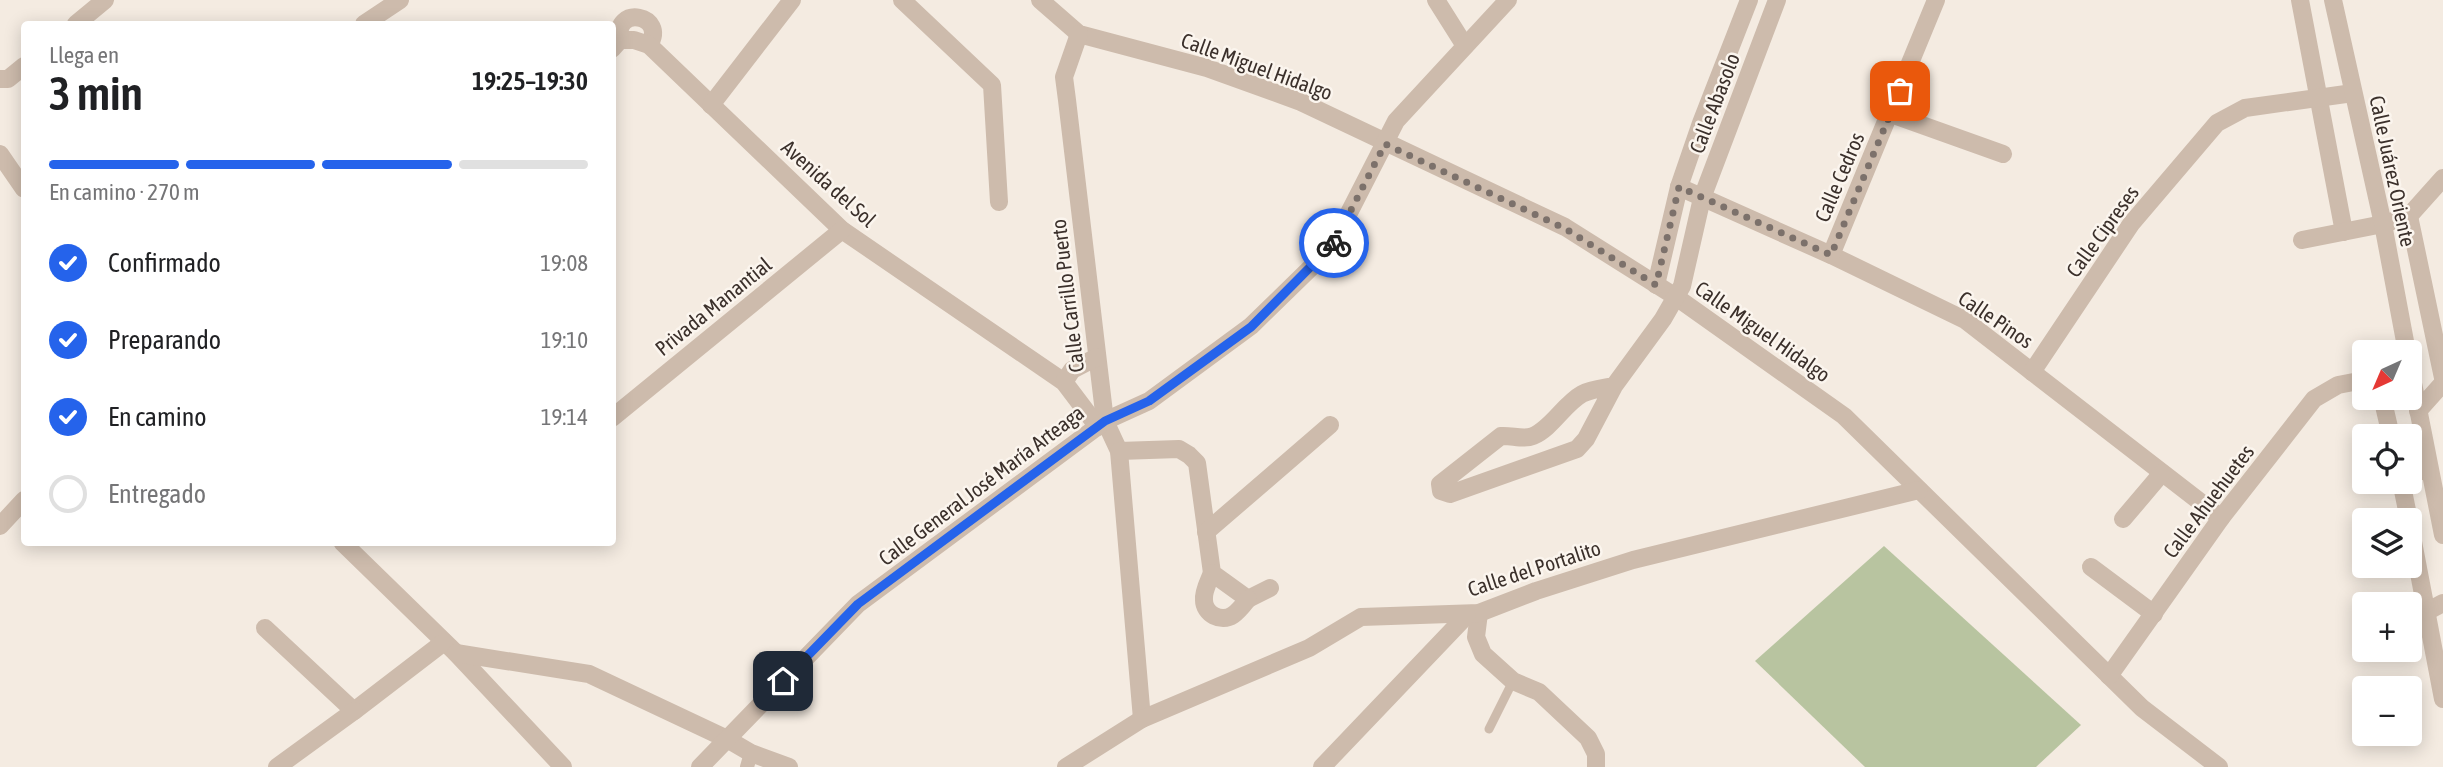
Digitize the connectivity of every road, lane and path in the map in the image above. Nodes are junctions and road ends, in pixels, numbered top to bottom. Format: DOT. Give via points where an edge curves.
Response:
graph roads {
  1 [pos="105,0"];
  2 [pos="400,0"];
  3 [pos="792,0"];
  4 [pos="902,0"];
  5 [pos="1040,0"];
  6 [pos="1436,0"];
  7 [pos="1508,0"];
  8 [pos="1749,0"];
  9 [pos="1777,0"];
  10 [pos="1936,0"];
  11 [pos="2300,0"];
  12 [pos="2333,0"];
  13 [pos="80,21"];
  14 [pos="368,21"];
  15 [pos="1079,34"];
  16 [pos="629,44"];
  17 [pos="1465,47"];
  18 [pos="21,68"];
  19 [pos="0,79"];
  20 [pos="2353,93"];
  21 [pos="2320,97"];
  22 [pos="711,105"];
  23 [pos="1891,114"];
  24 [pos="1700,123"];
  25 [pos="1727,133"];
  26 [pos="1385,144"];
  27 [pos="0,154"];
  28 [pos="2003,154"];
  29 [pos="2443,178"];
  30 [pos="21,185"];
  31 [pos="1679,187"];
  32 [pos="1702,198"];
  33 [pos="999,202"];
  34 [pos="2409,216"];
  35 [pos="2383,224"];
  36 [pos="842,230"];
  37 [pos="2344,232"];
  38 [pos="2301,240"];
  39 [pos="1831,255"];
  40 [pos="1662,258"];
  41 [pos="1687,264"];
  42 [pos="1656,285"];
  43 [pos="1676,298"];
  44 [pos="2405,340"];
  45 [pos="1097,357"];
  46 [pos="2032,372"];
  47 [pos="2443,378"];
  48 [pos="1064,382"];
  49 [pos="2352,382"];
  50 [pos="2443,383"];
  51 [pos="1614,386"];
  52 [pos="2418,411"];
  53 [pos="616,415"];
  54 [pos="1102,424"];
  55 [pos="1330,425"];
  56 [pos="1119,451"];
  57 [pos="2429,468"];
  58 [pos="2422,471"];
  59 [pos="2162,473"];
  60 [pos="1919,491"];
  61 [pos="21,503"];
  62 [pos="2123,519"];
  63 [pos="2221,519"];
  64 [pos="0,526"];
  65 [pos="1206,532"];
  66 [pos="2443,535"];
  67 [pos="346,546"];
  68 [pos="2091,566"];
  69 [pos="1212,573"];
  70 [pos="2420,578"];
  71 [pos="1270,587"];
  72 [pos="1248,599"];
  73 [pos="2443,603"];
  74 [pos="2426,612"];
  75 [pos="1473,614"];
  76 [pos="2154,614"];
  77 [pos="265,628"];
  78 [pos="450,648"];
  79 [pos="2438,648"];
  80 [pos="2109,677"];
  81 [pos="1513,681"];
  82 [pos="2443,699"];
  83 [pos="354,711"];
  84 [pos="1142,719"];
  85 [pos="1489,729"];
  86 [pos="727,739"];
  87 [pos="749,760"];
  88 [pos="782,766"];
  89 [pos="277,767"];
  90 [pos="563,767"];
  91 [pos="700,767"];
  92 [pos="1066,767"];
  93 [pos="1322,767"];
  94 [pos="1595,767"];
  95 [pos="2219,767"];
  1 -- 13 [label="street"];
  2 -- 14 [label="street"];
  3 -- 22 [label="street"];
  4 -- 33 [label="street" via="992,85"];
  5 -- 15 [label="street, Calle Miguel Hidalgo"];
  6 -- 17 [label="street"];
  7 -- 17 [label="street, Calle General José María Arteaga"];
  8 -- 24 [label="street, Calle Abasolo"];
  9 -- 25 [label="street, Calle Abasolo"];
  10 -- 23 [label="street, Calle Cedros"];
  11 -- 21 [label="street"];
  12 -- 20 [label="street, Calle Juárez Oriente"];
  15 -- 26 [label="street, Calle Miguel Hidalgo" via="1208,68 1289,97"];
  15 -- 45 [label="street, Calle Carrillo Puerto" via="1065,77"];
  16 -- 22 [label="street, Avenida del Sol"];
  17 -- 26 [label="street, Calle General José María Arteaga" via="1396,121"];
  18 -- 19 [label="street" via="8,79"];
  20 -- 21 [label="street"];
  20 -- 35 [label="street, Calle Juárez Oriente"];
  21 -- 37 [label="street"];
  21 -- 46 [label="street, Calle Cipreses" via="2245,108 2217,123 2132,224"];
  22 -- 36 [label="street, Avenida del Sol"];
  23 -- 28 [label="street"];
  23 -- 39 [label="street, Calle Cedros"];
  24 -- 25 [label="street"];
  24 -- 31 [label="street, Calle Abasolo"];
  25 -- 32 [label="street, Calle Abasolo"];
  26 -- 42 [label="street, Calle Miguel Hidalgo" via="1564,228"];
  26 -- 54 [label="street, Calle General José María Arteaga" via="1331,248 1251,327 1149,401"];
  27 -- 30 [label="street"];
  29 -- 34 [label="street"];
  31 -- 32 [label="street, Calle Pinos"];
  31 -- 40 [label="street, Calle Abasolo"];
  32 -- 39 [label="street, Calle Pinos"];
  32 -- 41 [label="street, Calle Abasolo"];
  34 -- 35 [label="street"];
  34 -- 47 [label="street"];
  35 -- 37 [label="street"];
  35 -- 44 [label="street, Calle Juárez Oriente"];
  36 -- 48 [label="street, Avenida del Sol"];
  36 -- 53 [label="street, Privada Manantial"];
  37 -- 38 [label="street"];
  39 -- 46 [label="street, Calle Pinos" via="1965,320"];
  40 -- 41 [label="street"];
  40 -- 42 [label="street, Calle Abasolo"];
  41 -- 43 [label="street, Calle Abasolo"];
  42 -- 43 [label="street, Calle Miguel Hidalgo"];
  43 -- 51 [label="street, Calle Abasolo"];
  43 -- 60 [label="street, Calle Miguel Hidalgo" via="1844,416"];
  45 -- 48 [label="street" via="1072,370"];
  45 -- 54 [label="street, Calle Carrillo Puerto"];
  46 -- 59 [label="street, Calle Pinos"];
  48 -- 54 [label="street, Avenida del Sol"];
  49 -- 63 [label="street, Calle Ahuehuetes" via="2314,399"];
  50 -- 52 [label="street"];
  51 -- 51 [label="street, Calle Abasolo" via="1577,449 1450,494 1441,491 1440,484 1501,436 1529,438 1585,392"];
  52 -- 57 [label="street"];
  54 -- 56 [label="street, Calle Carrillo Puerto"];
  54 -- 86 [label="street, Calle General José María Arteaga" via="858,604"];
  55 -- 65 [label="street"];
  56 -- 65 [label="street" via="1179,449 1189,455 1197,463"];
  56 -- 84 [label="street, Calle Carrillo Puerto"];
  57 -- 58 [label="street"];
  57 -- 66 [label="street"];
  59 -- 62 [label="street"];
  59 -- 63 [label="street, Calle Pinos"];
  60 -- 75 [label="street, Calle del Portalito" via="1633,560"];
  60 -- 80 [label="street, Calle Miguel Hidalgo"];
  61 -- 64 [label="street"];
  63 -- 76 [label="street, Calle Ahuehuetes"];
  65 -- 69 [label="street"];
  67 -- 78 [label="street"];
  68 -- 76 [label="street"];
  69 -- 72 [label="street"];
  69 -- 72 [label="street" via="1203,597 1210,613 1221,618 1233,615"];
  70 -- 74 [label="street"];
  71 -- 72 [label="street"];
  73 -- 74 [label="street"];
  74 -- 79 [label="street"];
  75 -- 81 [label="street" via="1483,654"];
  75 -- 84 [label="street, Calle del Portalito" via="1361,617 1309,648"];
  75 -- 93 [label="street"];
  76 -- 80 [label="street, Calle Ahuehuetes"];
  77 -- 83 [label="street"];
  78 -- 83 [label="street"];
  78 -- 86 [label="street" via="589,674"];
  78 -- 90 [label="street"];
  79 -- 82 [label="street"];
  80 -- 95 [label="street, Calle Miguel Hidalgo"];
  81 -- 85 [label="lane"];
  81 -- 94 [label="street" via="1539,692 1588,738 1596,754"];
  83 -- 89 [label="street"];
  84 -- 92 [label="street, Calle del Portalito"];
  86 -- 87 [label="street"];
  86 -- 91 [label="street, Calle General José María Arteaga"];
  87 -- 88 [label="street"];
}
